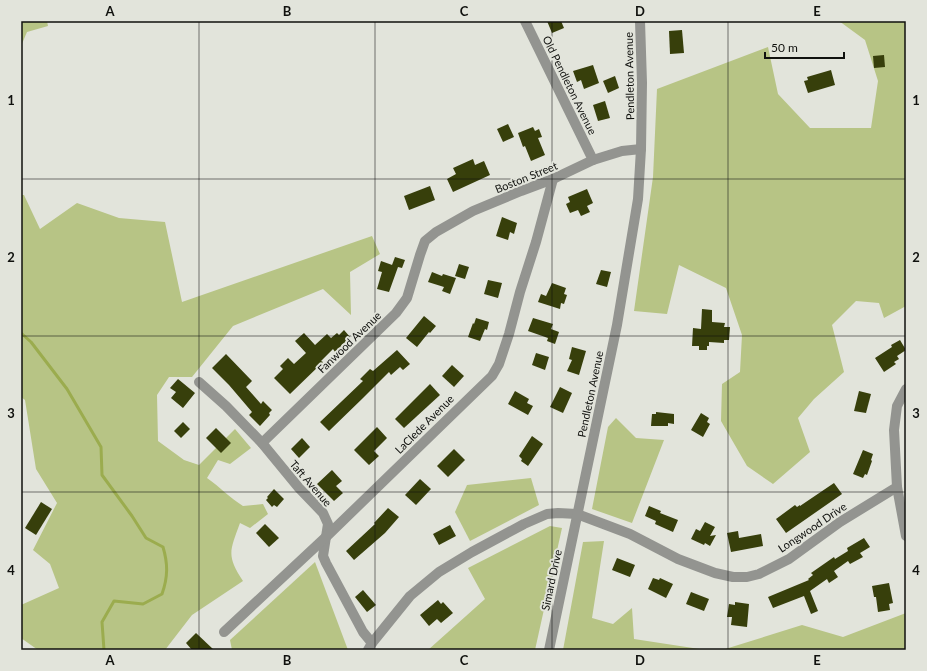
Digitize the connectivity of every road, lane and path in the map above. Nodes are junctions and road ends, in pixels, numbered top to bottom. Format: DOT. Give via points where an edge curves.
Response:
graph roads {
  1 [pos="525,21"];
  2 [pos="640,21"];
  3 [pos="641,149"];
  4 [pos="593,160"];
  5 [pos="553,180"];
  6 [pos="426,241"];
  7 [pos="199,382"];
  8 [pos="906,389"];
  9 [pos="262,444"];
  10 [pos="897,487"];
  11 [pos="577,514"];
  12 [pos="327,536"];
  13 [pos="906,536"];
  14 [pos="224,632"];
  15 [pos="370,646"];
  16 [pos="549,650"];
  1 -- 4 [label="street, Old Pendleton Avenue"];
  2 -- 3 [label="street, Pendleton Avenue"];
  3 -- 4 [label="street, Boston Street" via="622,151"];
  3 -- 11 [label="street, Pendleton Avenue" via="638,199 618,318"];
  4 -- 5 [label="street, Boston Street"];
  5 -- 6 [label="street, Boston Street" via="473,211 436,232"];
  5 -- 12 [label="street, LaClede Avenue" via="499,364 492,376"];
  6 -- 9 [label="street, Fanwood Avenue" via="407,298 396,313"];
  7 -- 9 [label="street, Taft Avenue"];
  8 -- 10 [label="street" via="897,406 894,430"];
  9 -- 12 [label="street, Taft Avenue" via="323,513 328,524"];
  10 -- 11 [label="street, Longwood Drive" via="840,522 789,559 747,577 715,573 678,559 630,534"];
  10 -- 13 [label="street"];
  11 -- 15 [label="street" via="547,514 524,524 439,572 410,596"];
  11 -- 16 [label="street, Simard Drive"];
  12 -- 14 [label="street, LaClede Avenue"];
  12 -- 15 [label="street, Taft Avenue" via="323,556 326,564"];
}
